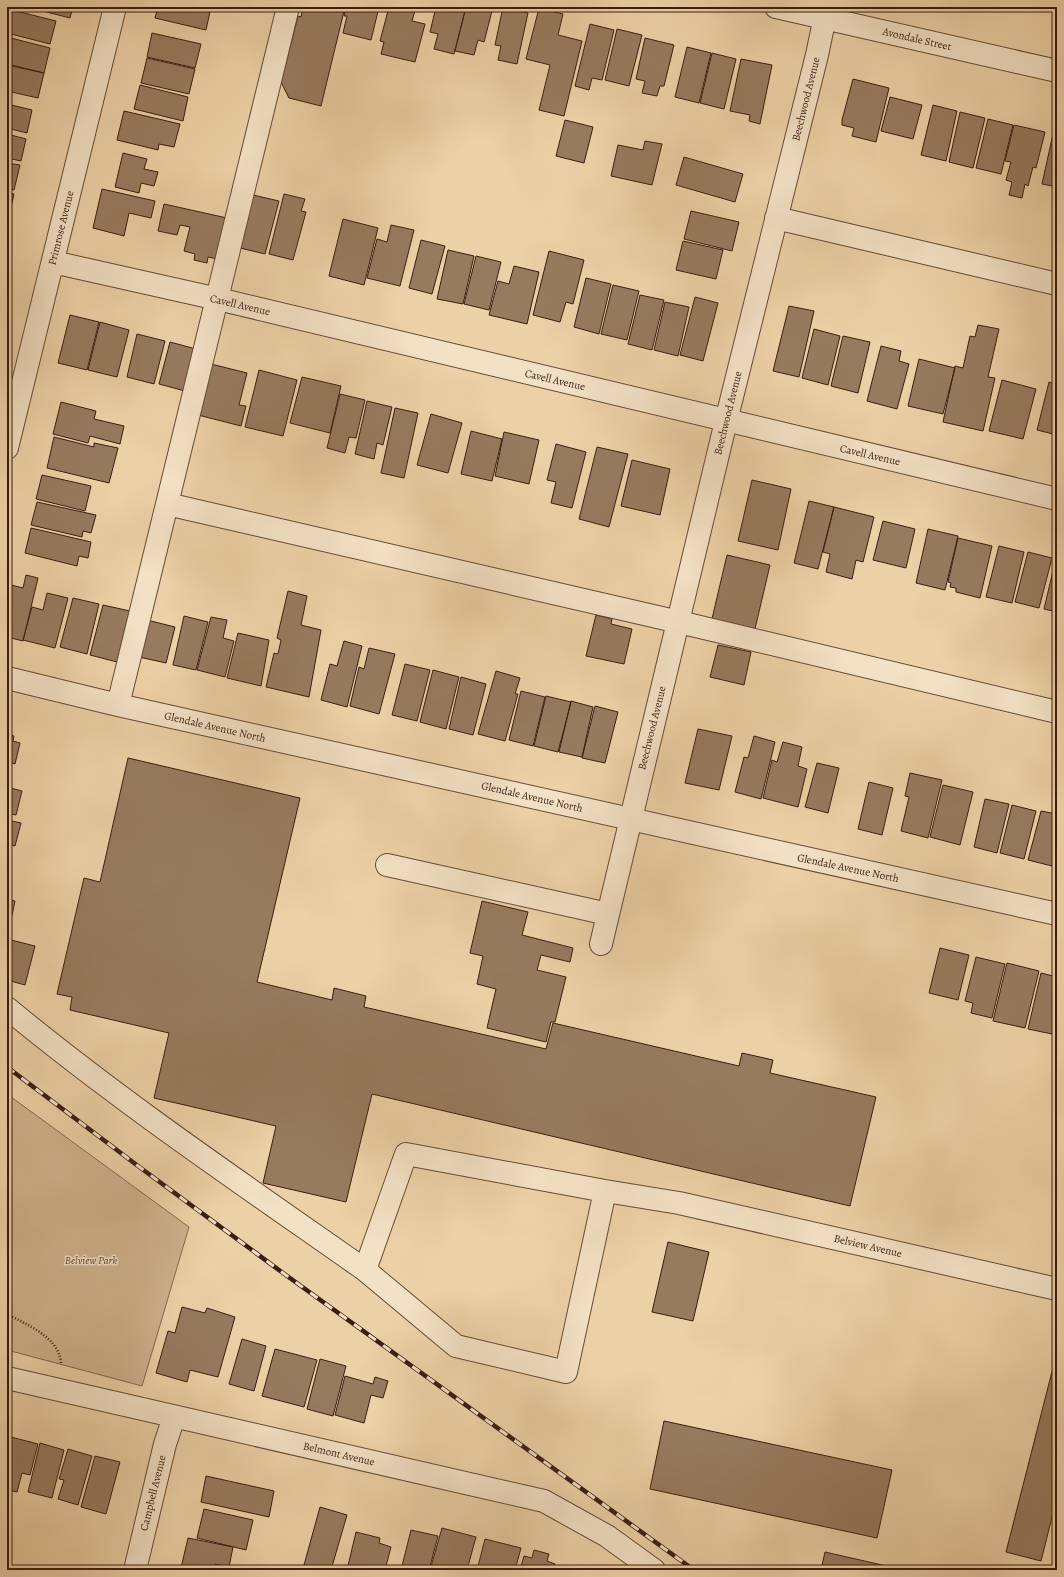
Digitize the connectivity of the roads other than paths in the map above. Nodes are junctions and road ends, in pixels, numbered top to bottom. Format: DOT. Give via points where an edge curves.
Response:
graph roads {
  1 [pos="115,7"];
  2 [pos="288,7"];
  3 [pos="776,7"];
  4 [pos="826,13"];
  5 [pos="1057,71"];
  6 [pos="776,218"];
  7 [pos="53,262"];
  8 [pos="1057,284"];
  9 [pos="218,299"];
  10 [pos="726,421"];
  11 [pos="7,448"];
  12 [pos="1057,499"];
  13 [pos="167,504"];
  14 [pos="679,622"];
  15 [pos="7,678"];
  16 [pos="118,705"];
  17 [pos="1057,712"];
  18 [pos="630,819"];
  19 [pos="387,865"];
  20 [pos="608,914"];
  21 [pos="1057,914"];
  22 [pos="601,944"];
  23 [pos="7,1008"];
  24 [pos="605,1191"];
  25 [pos="365,1270"];
  26 [pos="1057,1290"];
  27 [pos="7,1378"];
  28 [pos="174,1417"];
  29 [pos="135,1570"];
  30 [pos="654,1570"];
  1 -- 7 [label="street, Primrose Avenue"];
  2 -- 9 [label="street"];
  3 -- 4 [label="street, Avondale Street"];
  4 -- 5 [label="street, Avondale Street"];
  4 -- 6 [label="street, Beechwood Avenue"];
  6 -- 8 [label="street"];
  6 -- 10 [label="street, Beechwood Avenue"];
  7 -- 9 [label="street, Cavell Avenue"];
  7 -- 11 [label="street, Primrose Avenue"];
  9 -- 10 [label="street, Cavell Avenue"];
  9 -- 13 [label="street"];
  10 -- 12 [label="street, Cavell Avenue"];
  10 -- 14 [label="street, Beechwood Avenue"];
  13 -- 14 [label="street"];
  13 -- 16 [label="street"];
  14 -- 17 [label="street"];
  14 -- 18 [label="street, Beechwood Avenue"];
  15 -- 16 [label="street, Glendale Avenue North"];
  16 -- 18 [label="street, Glendale Avenue North"];
  18 -- 20 [label="street, Beechwood Avenue"];
  18 -- 21 [label="street, Glendale Avenue North"];
  19 -- 20 [label="street"];
  20 -- 22 [label="street, Beechwood Avenue"];
  23 -- 25 [label="street" via="48,1042 172,1134"];
  24 -- 25 [label="street, Belview Avenue" via="406,1154"];
  24 -- 25 [label="street" via="566,1372 456,1346"];
  24 -- 26 [label="street, Belview Avenue" via="679,1203"];
  27 -- 28 [label="street, Belmont Avenue"];
  28 -- 29 [label="street, Campbell Avenue"];
  28 -- 30 [label="street, Belmont Avenue" via="544,1501 607,1536"];
}
